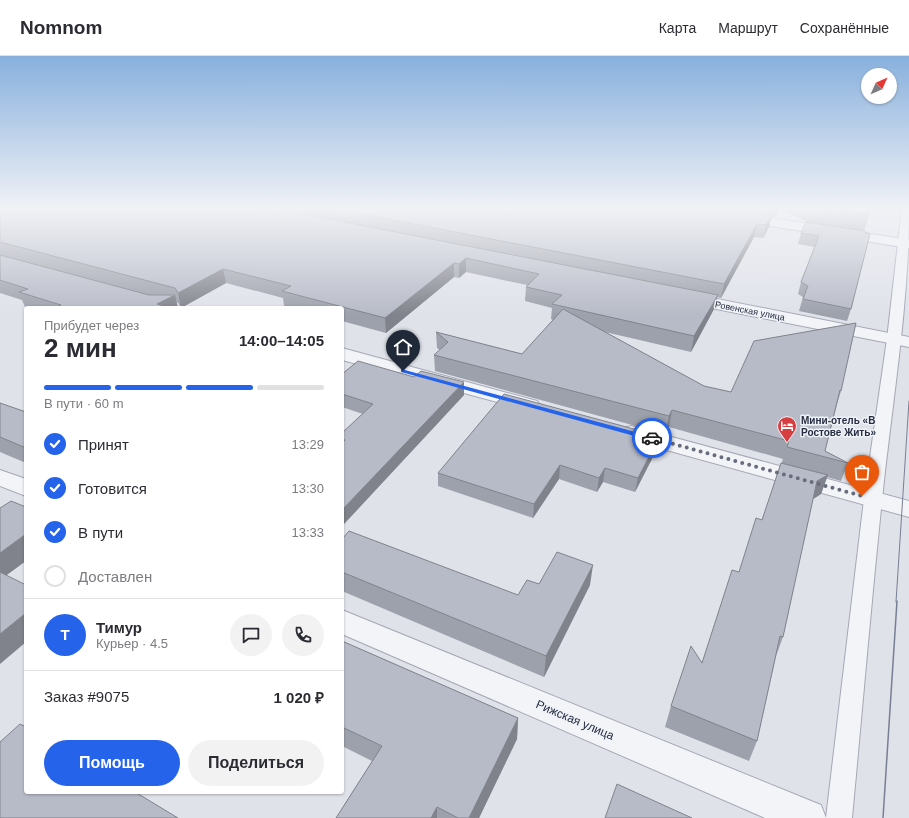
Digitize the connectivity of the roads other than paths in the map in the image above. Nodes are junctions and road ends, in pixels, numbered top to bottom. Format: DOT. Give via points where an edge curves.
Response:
graph roads {
  1 [pos="906,244"];
  2 [pos="673,295"];
  3 [pos="902,340"];
  4 [pos="344,355"];
  5 [pos="550,411"];
  6 [pos="611,427"];
  7 [pos="0,477"];
  8 [pos="24,487"];
  9 [pos="873,499"];
  10 [pos="909,509"];
  11 [pos="344,622"];
  12 [pos="808,818"];
  13 [pos="839,818"];
  1 -- 3 [label="lane"];
  2 -- 3 [label="street, Ровенская улица"];
  3 -- 9 [label="lane"];
  4 -- 5 [label="street"];
  6 -- 9 [label="street"];
  7 -- 8 [label="street"];
  9 -- 10 [label="street"];
  9 -- 13 [label="lane"];
  11 -- 12 [label="street, Рижская улица"];
}
